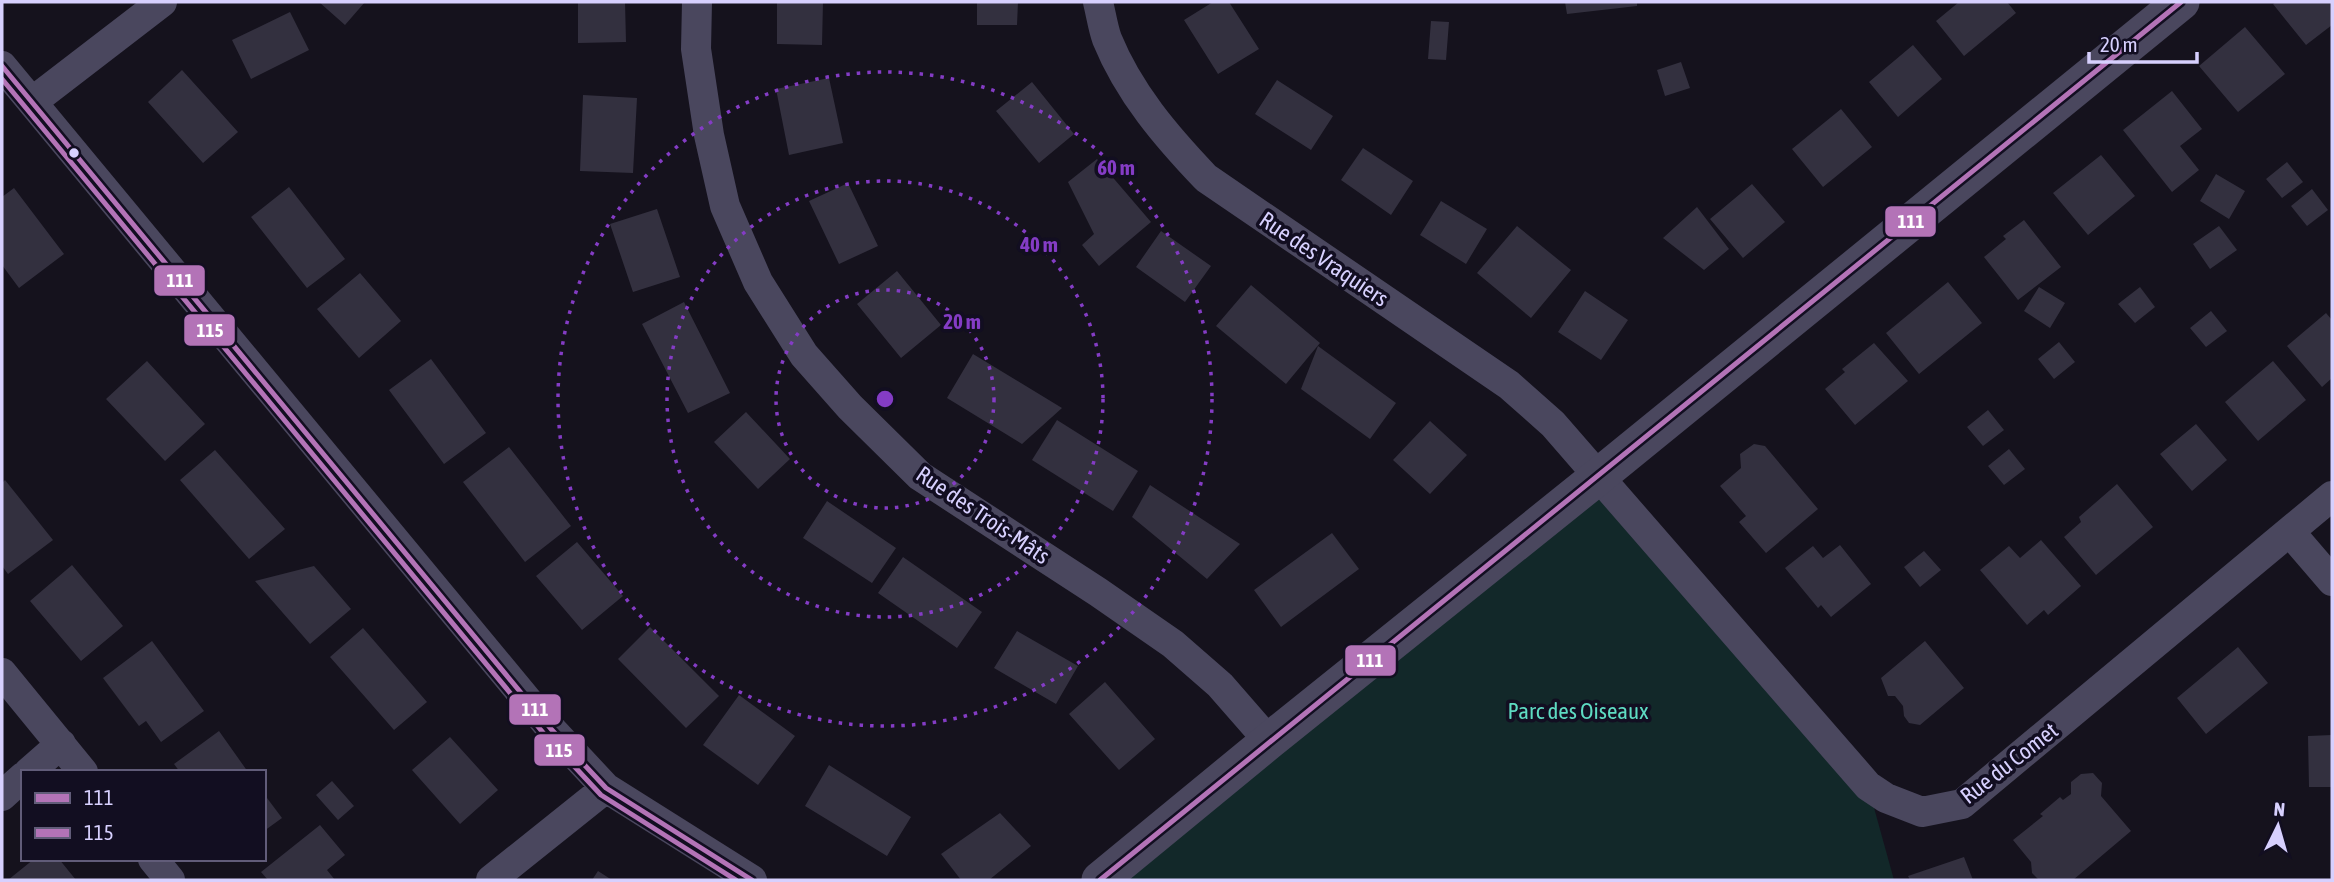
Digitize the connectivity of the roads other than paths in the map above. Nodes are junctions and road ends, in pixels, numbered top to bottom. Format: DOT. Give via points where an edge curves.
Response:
graph roads {
  1 [pos="162,2"];
  2 [pos="698,2"];
  3 [pos="1098,2"];
  4 [pos="2181,2"];
  5 [pos="2,66"];
  6 [pos="32,102"];
  7 [pos="1599,476"];
  8 [pos="2332,496"];
  9 [pos="2290,531"];
  10 [pos="2332,581"];
  11 [pos="2,673"];
  12 [pos="1269,741"];
  13 [pos="61,744"];
  14 [pos="31,770"];
  15 [pos="80,770"];
  16 [pos="21,779"];
  17 [pos="606,788"];
  18 [pos="2,796"];
  19 [pos="155,861"];
  20 [pos="170,880"];
  21 [pos="491,880"];
  22 [pos="752,880"];
  23 [pos="1100,880"];
  1 -- 6 [label="street"];
  2 -- 12 [label="street, Rue des Trois-Mâts" via="696,49 725,206 758,282 804,355 920,475 1173,644 1220,685"];
  3 -- 7 [label="street, Rue des Vraquiers" via="1107,38 1137,96 1166,136 1206,178 1509,385 1553,424"];
  4 -- 7 [label="street"];
  5 -- 6 [label="street"];
  6 -- 17 [label="street" via="551,729"];
  7 -- 9 [label="street, Rue du Comet" via="1868,786 1923,812 1962,804"];
  7 -- 12 [label="street"];
  8 -- 9 [label="street, Rue du Comet"];
  9 -- 10 [label="street"];
  11 -- 13 [label="street"];
  12 -- 23 [label="street"];
  13 -- 14 [label="street"];
  13 -- 15 [label="street"];
  16 -- 18 [label="street"];
  17 -- 21 [label="street"];
  17 -- 22 [label="street"];
  19 -- 20 [label="street"];
}
